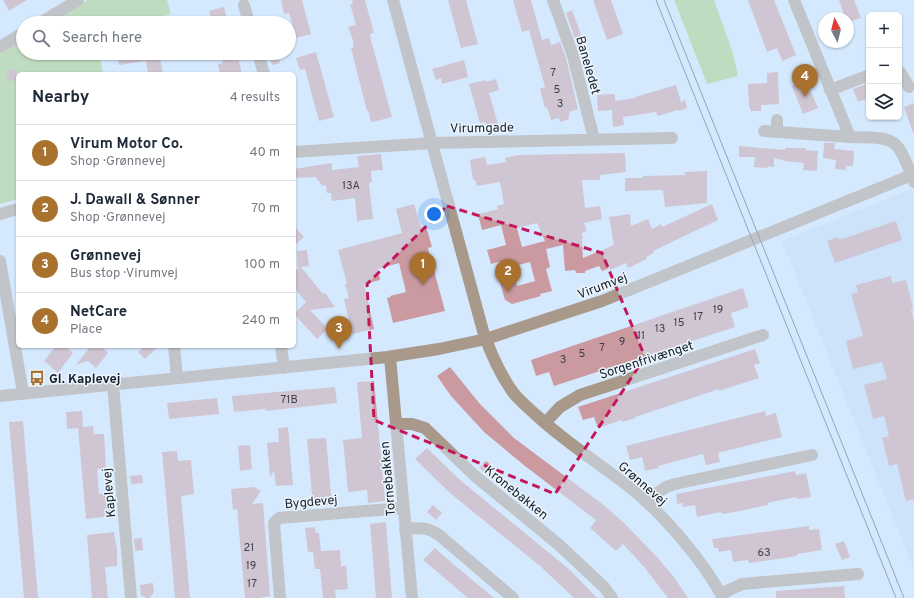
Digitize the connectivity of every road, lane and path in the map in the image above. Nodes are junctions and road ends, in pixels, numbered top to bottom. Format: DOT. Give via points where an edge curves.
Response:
graph roads {
  1 [pos="78,0"];
  2 [pos="393,0"];
  3 [pos="553,0"];
  4 [pos="794,0"];
  5 [pos="244,5"];
  6 [pos="52,16"];
  7 [pos="247,16"];
  8 [pos="16,37"];
  9 [pos="0,47"];
  10 [pos="260,60"];
  11 [pos="263,72"];
  12 [pos="902,75"];
  13 [pos="866,76"];
  14 [pos="909,87"];
  15 [pos="830,90"];
  16 [pos="764,131"];
  17 [pos="850,137"];
  18 [pos="672,138"];
  19 [pos="594,139"];
  20 [pos="432,143"];
  21 [pos="296,152"];
  22 [pos="913,177"];
  23 [pos="16,209"];
  24 [pos="0,214"];
  25 [pos="0,261"];
  26 [pos="763,335"];
  27 [pos="486,339"];
  28 [pos="174,348"];
  29 [pos="282,348"];
  30 [pos="390,357"];
  31 [pos="284,368"];
  32 [pos="177,378"];
  33 [pos="113,385"];
  34 [pos="23,393"];
  35 [pos="0,396"];
  36 [pos="545,423"];
  37 [pos="396,424"];
  38 [pos="812,454"];
  39 [pos="645,501"];
  40 [pos="404,508"];
  41 [pos="405,529"];
  42 [pos="858,574"];
  43 [pos="722,596"];
  44 [pos="131,598"];
  45 [pos="280,598"];
  46 [pos="412,598"];
  47 [pos="513,598"];
  48 [pos="612,598"];
  1 -- 6 [label="street"];
  2 -- 20 [label="street, Grønnevej"];
  3 -- 19 [label="street, Baneledet" via="573,56"];
  4 -- 15 [label="street"];
  5 -- 7 [label="street"];
  8 -- 9 [label="street"];
  10 -- 11 [label="street"];
  12 -- 14 [label="street"];
  13 -- 15 [label="street"];
  15 -- 17 [label="street"];
  16 -- 17 [label="street" via="777,126"];
  17 -- 22 [label="street" via="883,139 896,144"];
  18 -- 19 [label="street, Virumgade"];
  19 -- 20 [label="street, Virumgade"];
  20 -- 21 [label="street, Virumgade"];
  20 -- 27 [label="street, Grønnevej"];
  22 -- 27 [label="street, Virumvej" via="602,301"];
  23 -- 24 [label="street"];
  25 -- 34 [label="street"];
  26 -- 36 [label="street, Sorgenfrivænget" via="580,395 560,407"];
  27 -- 30 [label="street, Virumvej"];
  27 -- 36 [label="street, Grønnevej" via="494,361 512,392"];
  28 -- 32 [label="street"];
  29 -- 31 [label="street"];
  30 -- 31 [label="street, Virumvej"];
  30 -- 37 [label="street, Tornebakken"];
  31 -- 32 [label="street, Virumvej"];
  32 -- 33 [label="street, Virumvej"];
  33 -- 34 [label="street, Virumvej"];
  33 -- 44 [label="street, Kaplevej"];
  34 -- 35 [label="street, Virumvej"];
  36 -- 39 [label="street, Grønnevej"];
  37 -- 40 [label="street, Tornebakken"];
  37 -- 48 [label="street, Kronebakken" via="412,424 425,428 475,476 563,548"];
  38 -- 39 [label="street" via="675,484"];
  39 -- 43 [label="street, Grønnevej" via="695,556"];
  40 -- 41 [label="street, Tornebakken"];
  40 -- 45 [label="street, Bygdevej" via="279,518 274,523"];
  41 -- 46 [label="street, Tornebakken"];
  41 -- 47 [label="street" via="430,529"];
  42 -- 43 [label="street" via="742,584"];
}
